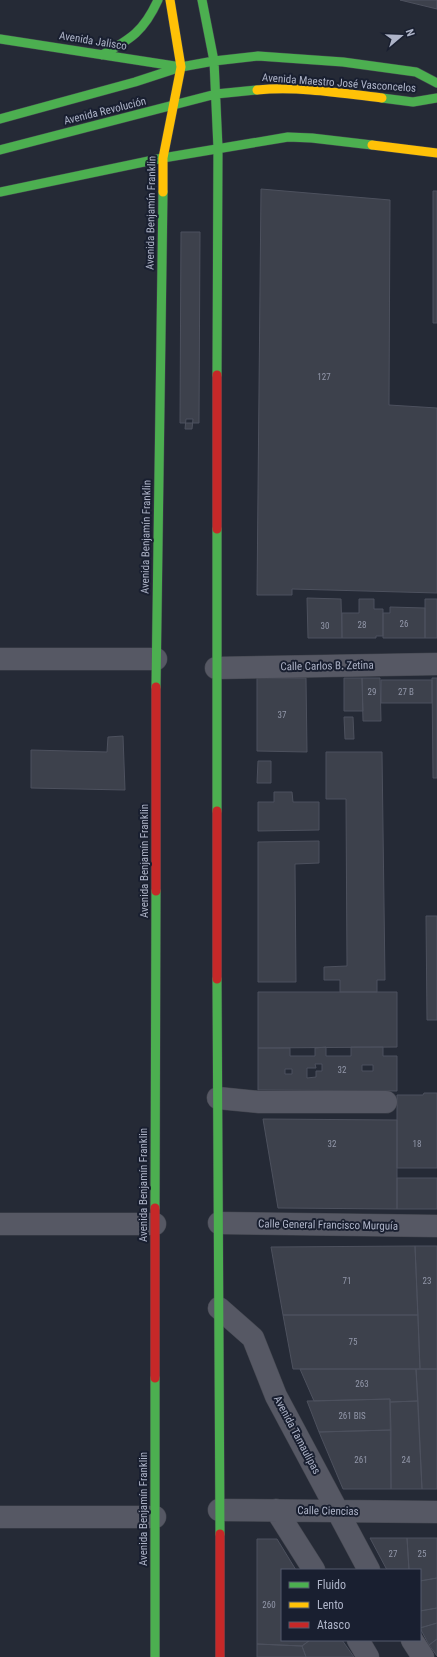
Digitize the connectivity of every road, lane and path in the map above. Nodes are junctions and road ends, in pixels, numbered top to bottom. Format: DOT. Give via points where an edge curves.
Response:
graph roads {
  1 [pos="158,0"];
  2 [pos="170,0"];
  3 [pos="202,0"];
  4 [pos="0,39"];
  5 [pos="102,54"];
  6 [pos="214,61"];
  7 [pos="181,67"];
  8 [pos="437,83"];
  9 [pos="216,94"];
  10 [pos="437,98"];
  11 [pos="173,106"];
  12 [pos="0,119"];
  13 [pos="218,148"];
  14 [pos="0,150"];
  15 [pos="437,153"];
  16 [pos="163,158"];
  17 [pos="0,192"];
  18 [pos="0,659"];
  19 [pos="156,659"];
  20 [pos="437,664"];
  21 [pos="216,668"];
  22 [pos="218,1098"];
  23 [pos="386,1102"];
  24 [pos="220,1223"];
  25 [pos="0,1224"];
  26 [pos="155,1224"];
  27 [pos="437,1226"];
  28 [pos="219,1308"];
  29 [pos="219,1510"];
  30 [pos="276,1510"];
  31 [pos="338,1511"];
  32 [pos="437,1512"];
  33 [pos="0,1517"];
  34 [pos="155,1517"];
  35 [pos="313,1569"];
  36 [pos="368,1569"];
  37 [pos="359,1641"];
  38 [pos="413,1641"];
  39 [pos="155,1657"];
  40 [pos="220,1657"];
  41 [pos="368,1657"];
  42 [pos="423,1657"];
  1 -- 5 [label="main road" via="151,16 138,34"];
  2 -- 7 [label="main road"];
  3 -- 6 [label="main road"];
  4 -- 5 [label="main road, Avenida Jalisco"];
  5 -- 7 [label="main road, Avenida Jalisco"];
  6 -- 7 [label="main road, Avenida Revolución"];
  6 -- 8 [label="main road, Avenida Maestro José Vasconcelos" via="258,56 343,62 416,72"];
  6 -- 9 [label="main road"];
  7 -- 11 [label="main road, Avenida Benjamín Franklin"];
  7 -- 12 [label="main road, Avenida Revolución"];
  9 -- 10 [label="main road, Avenida Maestro José Vasconcelos" via="275,88 413,102"];
  9 -- 11 [label="main road, Avenida Revolución"];
  9 -- 13 [label="main road"];
  11 -- 14 [label="main road, Avenida Revolución"];
  11 -- 16 [label="main road, Avenida Benjamín Franklin"];
  13 -- 15 [label="main road" via="288,137"];
  13 -- 16 [label="main road"];
  13 -- 21 [label="main road"];
  16 -- 17 [label="main road"];
  16 -- 19 [label="main road, Avenida Benjamín Franklin"];
  18 -- 19 [label="street"];
  19 -- 26 [label="main road, Avenida Benjamín Franklin"];
  20 -- 21 [label="street, Calle Carlos B. Zetina"];
  21 -- 22 [label="main road"];
  22 -- 23 [label="street" via="259,1102"];
  22 -- 24 [label="main road"];
  24 -- 27 [label="street, Calle General Francisco Murguía"];
  24 -- 28 [label="main road"];
  25 -- 26 [label="street"];
  26 -- 34 [label="main road, Avenida Benjamín Franklin"];
  28 -- 29 [label="main road"];
  28 -- 31 [label="street, Avenida Tamaulipas" via="254,1338 276,1396"];
  29 -- 30 [label="street, Calle Ciencias"];
  29 -- 40 [label="main road"];
  30 -- 31 [label="street, Calle Ciencias"];
  30 -- 35 [label="street"];
  31 -- 32 [label="street, Calle Ciencias"];
  31 -- 36 [label="street, Avenida Tamaulipas"];
  33 -- 34 [label="street"];
  34 -- 39 [label="main road, Avenida Benjamín Franklin"];
  37 -- 41 [label="street"];
  38 -- 42 [label="street"];
}
